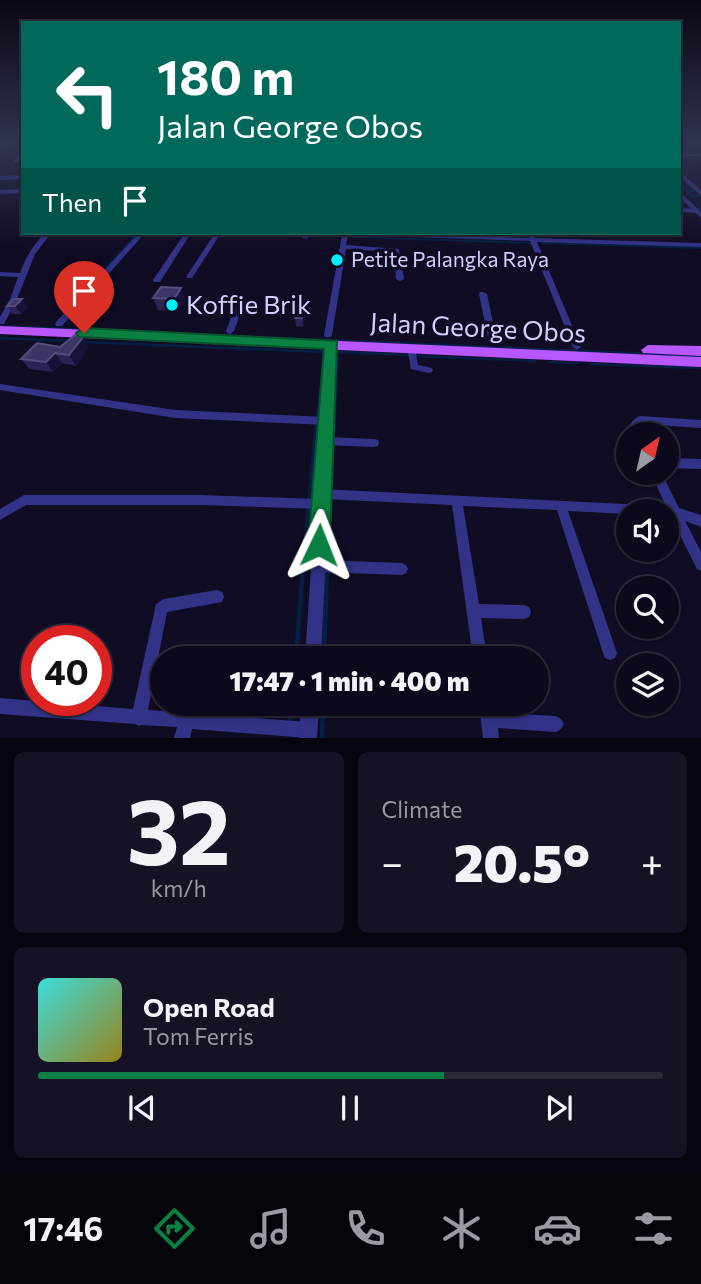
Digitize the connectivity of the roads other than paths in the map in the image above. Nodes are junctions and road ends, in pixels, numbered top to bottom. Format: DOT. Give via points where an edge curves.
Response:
graph roads {
  1 [pos="685,178"];
  2 [pos="21,191"];
  3 [pos="0,192"];
  4 [pos="701,193"];
  5 [pos="681,195"];
  6 [pos="698,214"];
  7 [pos="46,235"];
  8 [pos="140,235"];
  9 [pos="187,235"];
  10 [pos="217,235"];
  11 [pos="345,235"];
  12 [pos="470,235"];
  13 [pos="532,236"];
  14 [pos="701,245"];
  15 [pos="342,247"];
  16 [pos="0,274"];
  17 [pos="22,275"];
  18 [pos="190,277"];
  19 [pos="400,279"];
  20 [pos="156,280"];
  21 [pos="483,294"];
  22 [pos="241,301"];
  23 [pos="0,322"];
  24 [pos="59,324"];
  25 [pos="0,330"];
  26 [pos="230,331"];
  27 [pos="173,333"];
  28 [pos="330,340"];
  29 [pos="493,342"];
  30 [pos="404,344"];
  31 [pos="577,346"];
  32 [pos="701,351"];
  33 [pos="701,362"];
  34 [pos="429,370"];
  35 [pos="0,387"];
  36 [pos="327,421"];
  37 [pos="638,422"];
  38 [pos="670,422"];
  39 [pos="679,423"];
  40 [pos="701,424"];
  41 [pos="326,441"];
  42 [pos="374,443"];
  43 [pos="679,463"];
  44 [pos="701,464"];
  45 [pos="321,499"];
  46 [pos="457,502"];
  47 [pos="561,506"];
  48 [pos="616,509"];
  49 [pos="679,513"];
  50 [pos="0,515"];
  51 [pos="679,520"];
  52 [pos="701,521"];
  53 [pos="701,565"];
  54 [pos="318,566"];
  55 [pos="402,569"];
  56 [pos="218,597"];
  57 [pos="473,611"];
  58 [pos="524,612"];
  59 [pos="314,646"];
  60 [pos="478,646"];
  61 [pos="610,653"];
  62 [pos="0,706"];
  63 [pos="309,716"];
  64 [pos="489,716"];
  65 [pos="511,716"];
  66 [pos="139,718"];
  67 [pos="186,722"];
  68 [pos="556,724"];
  69 [pos="308,734"];
  70 [pos="182,738"];
  71 [pos="491,738"];
  1 -- 4 [label="street"];
  2 -- 3 [label="street"];
  5 -- 6 [label="street"];
  7 -- 17 [label="street" via="30,252"];
  8 -- 24 [label="street"];
  9 -- 20 [label="street"];
  10 -- 18 [label="street"];
  11 -- 15 [label="street"];
  12 -- 13 [label="street"];
  13 -- 14 [label="street"];
  13 -- 31 [label="street"];
  15 -- 19 [label="street" via="397,250"];
  15 -- 28 [label="street"];
  16 -- 17 [label="street"];
  17 -- 23 [label="street" via="15,299"];
  21 -- 29 [label="street"];
  22 -- 26 [label="street"];
  23 -- 24 [label="main road, Jalan George Obos"];
  24 -- 27 [label="main road, Jalan George Obos"];
  25 -- 27 [label="main road, Jalan George Obos"];
  26 -- 27 [label="main road, Jalan George Obos"];
  26 -- 28 [label="main road, Jalan George Obos"];
  27 -- 28 [label="main road, Jalan George Obos"];
  28 -- 30 [label="main road, Jalan George Obos"];
  28 -- 36 [label="street"];
  29 -- 30 [label="main road, Jalan George Obos"];
  29 -- 31 [label="main road, Jalan George Obos"];
  30 -- 33 [label="main road, Jalan George Obos"];
  30 -- 34 [label="street" via="414,368"];
  31 -- 32 [label="main road, Jalan George Obos"];
  35 -- 36 [label="street" via="175,414"];
  36 -- 41 [label="street"];
  37 -- 38 [label="street"];
  39 -- 40 [label="street"];
  41 -- 42 [label="street"];
  41 -- 45 [label="street"];
  43 -- 44 [label="street"];
  45 -- 46 [label="street"];
  45 -- 50 [label="street" via="24,500"];
  45 -- 54 [label="street"];
  46 -- 47 [label="street"];
  46 -- 57 [label="street"];
  47 -- 48 [label="street"];
  47 -- 61 [label="street"];
  49 -- 52 [label="street"];
  51 -- 53 [label="street"];
  54 -- 55 [label="street"];
  54 -- 59 [label="street"];
  56 -- 66 [label="street" via="161,609"];
  57 -- 58 [label="street"];
  57 -- 60 [label="street"];
  62 -- 66 [label="street"];
  63 -- 69 [label="street"];
  64 -- 71 [label="street"];
  65 -- 68 [label="street"];
  66 -- 67 [label="street"];
  67 -- 69 [label="street"];
  67 -- 70 [label="street"];
}
